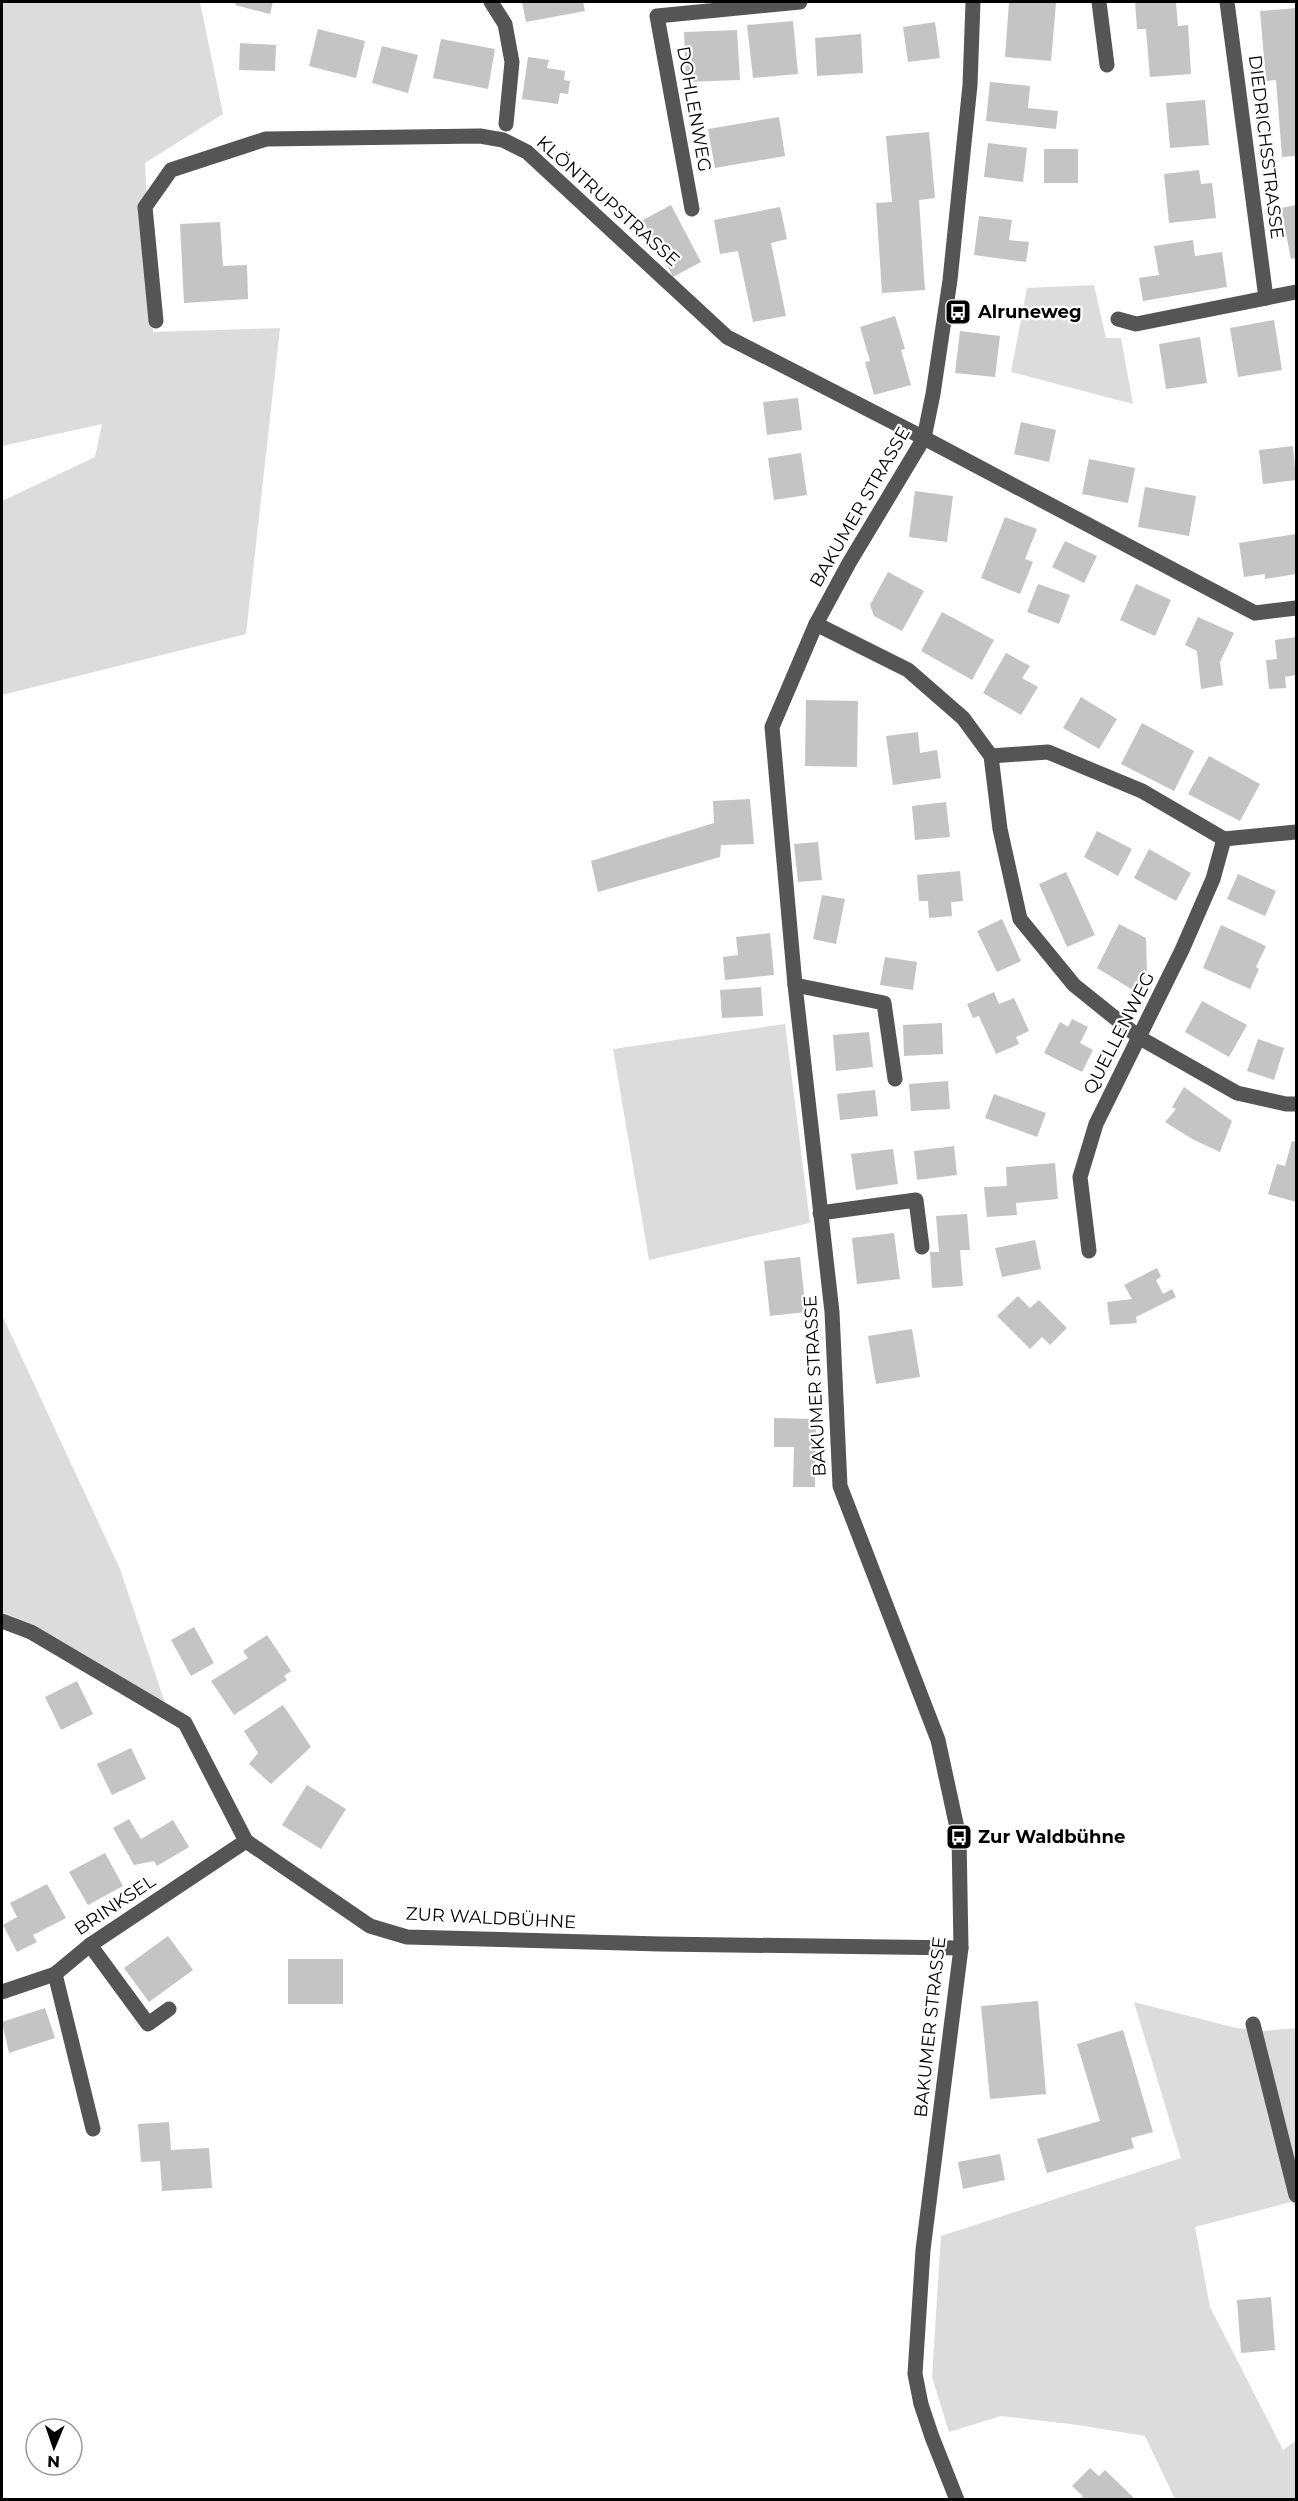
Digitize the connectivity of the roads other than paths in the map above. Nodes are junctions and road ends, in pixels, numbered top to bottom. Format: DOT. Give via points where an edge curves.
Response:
graph roads {
  1 [pos="491,2"];
  2 [pos="800,2"];
  3 [pos="973,2"];
  4 [pos="1099,2"];
  5 [pos="1227,2"];
  6 [pos="1107,65"];
  7 [pos="506,124"];
  8 [pos="692,209"];
  9 [pos="1296,292"];
  10 [pos="1266,298"];
  11 [pos="1118,319"];
  12 [pos="156,321"];
  13 [pos="924,438"];
  14 [pos="1296,608"];
  15 [pos="816,624"];
  16 [pos="990,756"];
  17 [pos="1296,832"];
  18 [pos="1224,839"];
  19 [pos="795,986"];
  20 [pos="1140,1038"];
  21 [pos="895,1079"];
  22 [pos="1296,1104"];
  23 [pos="820,1213"];
  24 [pos="922,1246"];
  25 [pos="1089,1251"];
  26 [pos="2,1620"];
  27 [pos="246,1841"];
  28 [pos="90,1945"];
  29 [pos="961,1948"];
  30 [pos="55,1974"];
  31 [pos="2,1992"];
  32 [pos="169,2009"];
  33 [pos="1253,2024"];
  34 [pos="93,2129"];
  35 [pos="1296,2195"];
  36 [pos="957,2499"];
  1 -- 7 [label="street" via="505,24 512,62"];
  2 -- 8 [label="street, DOHLENWEG" via="657,16"];
  3 -- 13 [label="street, BAKUMER STRASSE" via="970,85 950,280"];
  4 -- 6 [label="street"];
  5 -- 10 [label="street, DIEDRICHSSTRASSE"];
  9 -- 10 [label="street"];
  10 -- 11 [label="street" via="1136,324"];
  12 -- 13 [label="street, KLÖNTRUPSTRASSE" via="145,207 171,170 266,139 480,136 503,140 527,152 727,337"];
  13 -- 14 [label="street" via="1255,613"];
  13 -- 15 [label="street, BAKUMER STRASSE"];
  15 -- 16 [label="street" via="908,670 963,718"];
  15 -- 19 [label="street, BAKUMER STRASSE" via="772,727"];
  16 -- 18 [label="street" via="1048,752 1142,791"];
  16 -- 20 [label="street" via="1000,829 1020,919 1074,985"];
  17 -- 18 [label="street"];
  18 -- 20 [label="street, QUELLENWEG" via="1213,879"];
  19 -- 21 [label="street" via="884,1003"];
  19 -- 23 [label="street, BAKUMER STRASSE"];
  20 -- 22 [label="street" via="1237,1093"];
  20 -- 25 [label="street, QUELLENWEG" via="1096,1124 1080,1177"];
  23 -- 24 [label="street" via="916,1200"];
  23 -- 29 [label="street, BAKUMER STRASSE" via="832,1312 840,1486 938,1740 959,1837"];
  26 -- 27 [label="street, ZUR WALDBÜHNE" via="31,1632 185,1723"];
  27 -- 28 [label="street, BRINKSEL"];
  27 -- 29 [label="street, ZUR WALDBÜHNE" via="370,1926 407,1937"];
  28 -- 30 [label="street, BRINKSEL"];
  28 -- 32 [label="street" via="148,2024"];
  29 -- 36 [label="street, BAKUMER STRASSE" via="923,2250 915,2374 932,2437"];
  30 -- 31 [label="street, BRINKSEL"];
  30 -- 34 [label="street"];
  33 -- 35 [label="street"];
}
